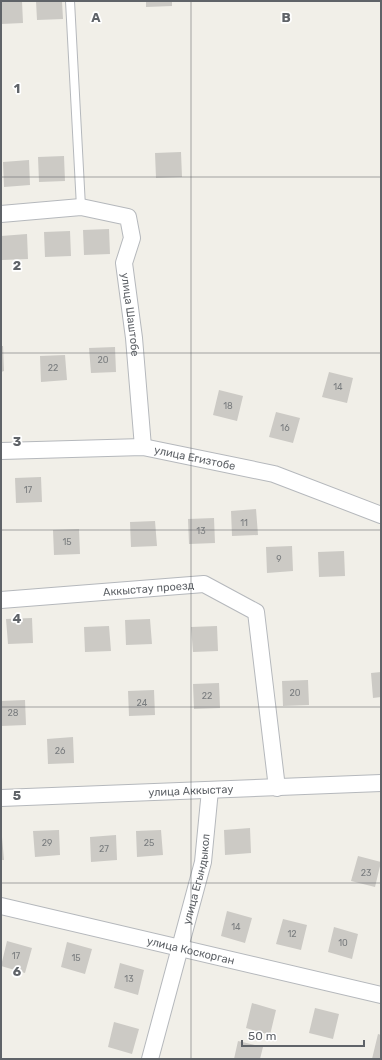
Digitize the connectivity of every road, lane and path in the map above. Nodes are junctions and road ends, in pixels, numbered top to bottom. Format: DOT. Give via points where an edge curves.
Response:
graph roads {
  1 [pos="70,1"];
  2 [pos="81,208"];
  3 [pos="1,214"];
  4 [pos="143,447"];
  5 [pos="1,451"];
  6 [pos="381,515"];
  7 [pos="1,600"];
  8 [pos="381,783"];
  9 [pos="277,788"];
  10 [pos="210,790"];
  11 [pos="1,798"];
  12 [pos="1,906"];
  13 [pos="181,948"];
  14 [pos="381,995"];
  15 [pos="150,1059"];
  1 -- 2 [label="lane"];
  2 -- 3 [label="street, улица Шаштобе"];
  2 -- 4 [label="street, улица Шаштобе" via="128,217 132,238 124,263 134,338"];
  4 -- 5 [label="street, улица Егизтобе"];
  4 -- 6 [label="street, улица Егизтобе" via="274,474"];
  7 -- 9 [label="street, Аккыстау проезд" via="204,584 256,612"];
  8 -- 9 [label="street, улица Аккыстау"];
  9 -- 10 [label="street, улица Аккыстау"];
  10 -- 11 [label="street, улица Аккыстау"];
  10 -- 13 [label="street, улица Егындыкол" via="202,862"];
  12 -- 13 [label="street, улица Коскорган"];
  13 -- 14 [label="street, улица Коскорган"];
  13 -- 15 [label="street, улица Егындыкол"];
}
